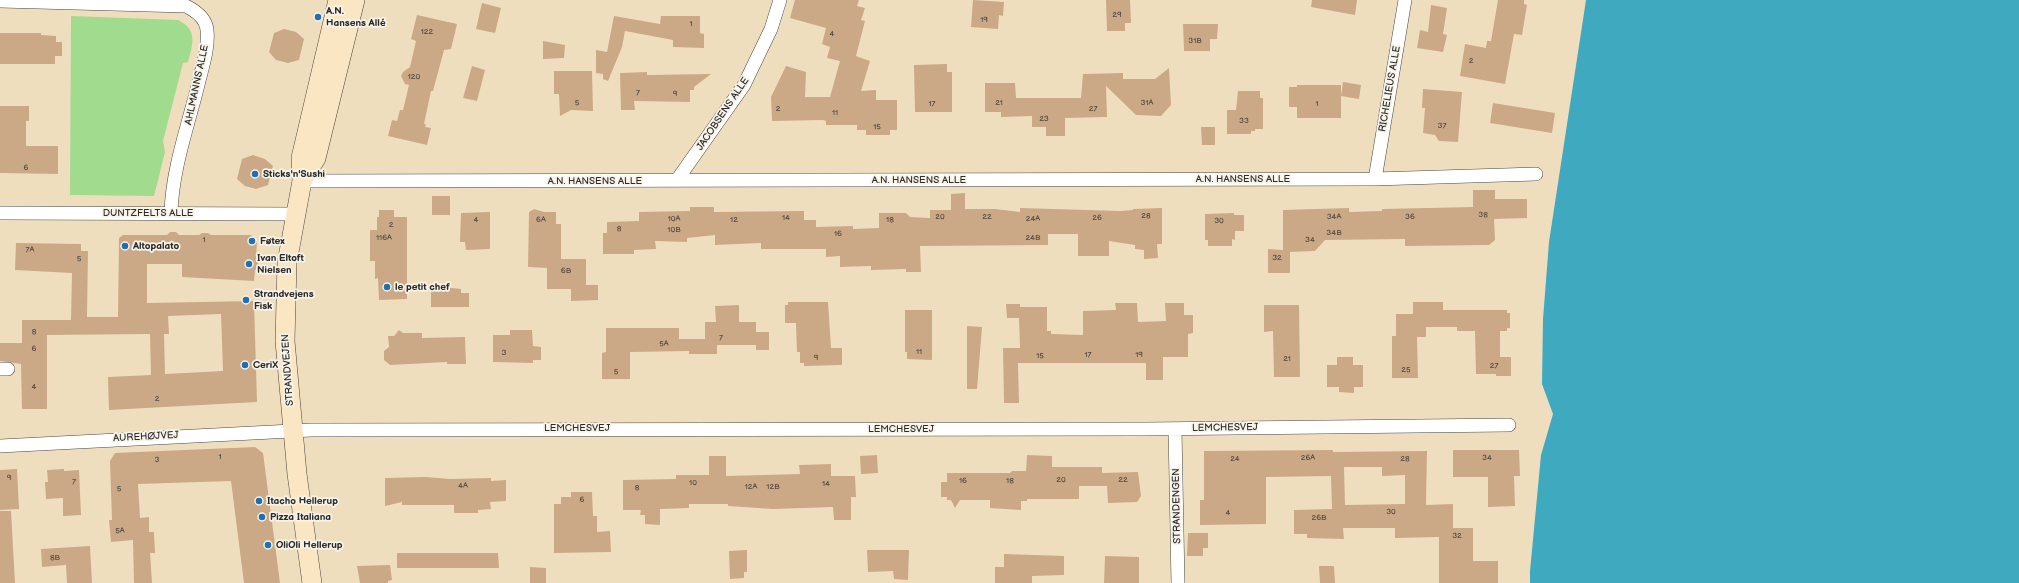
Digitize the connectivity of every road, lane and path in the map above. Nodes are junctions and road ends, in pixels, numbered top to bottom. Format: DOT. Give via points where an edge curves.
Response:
graph roads {
  1 [pos="338,0"];
  2 [pos="355,0"];
  3 [pos="780,0"];
  4 [pos="1405,0"];
  5 [pos="0,1"];
  6 [pos="1536,174"];
  7 [pos="1375,179"];
  8 [pos="677,180"];
  9 [pos="302,181"];
  10 [pos="0,213"];
  11 [pos="171,213"];
  12 [pos="295,214"];
  13 [pos="1509,425"];
  14 [pos="1175,429"];
  15 [pos="292,430"];
  16 [pos="0,446"];
  17 [pos="312,583"];
  18 [pos="1178,583"];
  1 -- 9 [label="main road, STRANDVEJEN" via="301,158"];
  2 -- 9 [label="main road, STRANDVEJEN" via="316,158"];
  3 -- 8 [label="street, JACOBSENS ALLE" via="771,29 744,85"];
  4 -- 7 [label="street, RICHELIEUS ALLE"];
  5 -- 11 [label="street, AHLMANNS ALLE" via="186,6 202,17 208,29 207,41 172,192"];
  6 -- 7 [label="street, A.N. HANSENS ALLE"];
  7 -- 8 [label="street, A.N. HANSENS ALLE"];
  8 -- 9 [label="street, A.N. HANSENS ALLE"];
  9 -- 12 [label="main road, STRANDVEJEN"];
  10 -- 11 [label="street, DUNTZFELTS ALLE"];
  11 -- 12 [label="street, DUNTZFELTS ALLE"];
  12 -- 15 [label="main road, STRANDVEJEN" via="287,264 285,341"];
  13 -- 14 [label="street, LEMCHESVEJ"];
  14 -- 15 [label="street, LEMCHESVEJ"];
  14 -- 18 [label="street, STRANDENGEN"];
  15 -- 16 [label="street, AUREHØJVEJ"];
  15 -- 17 [label="main road, STRANDVEJEN"];
}
